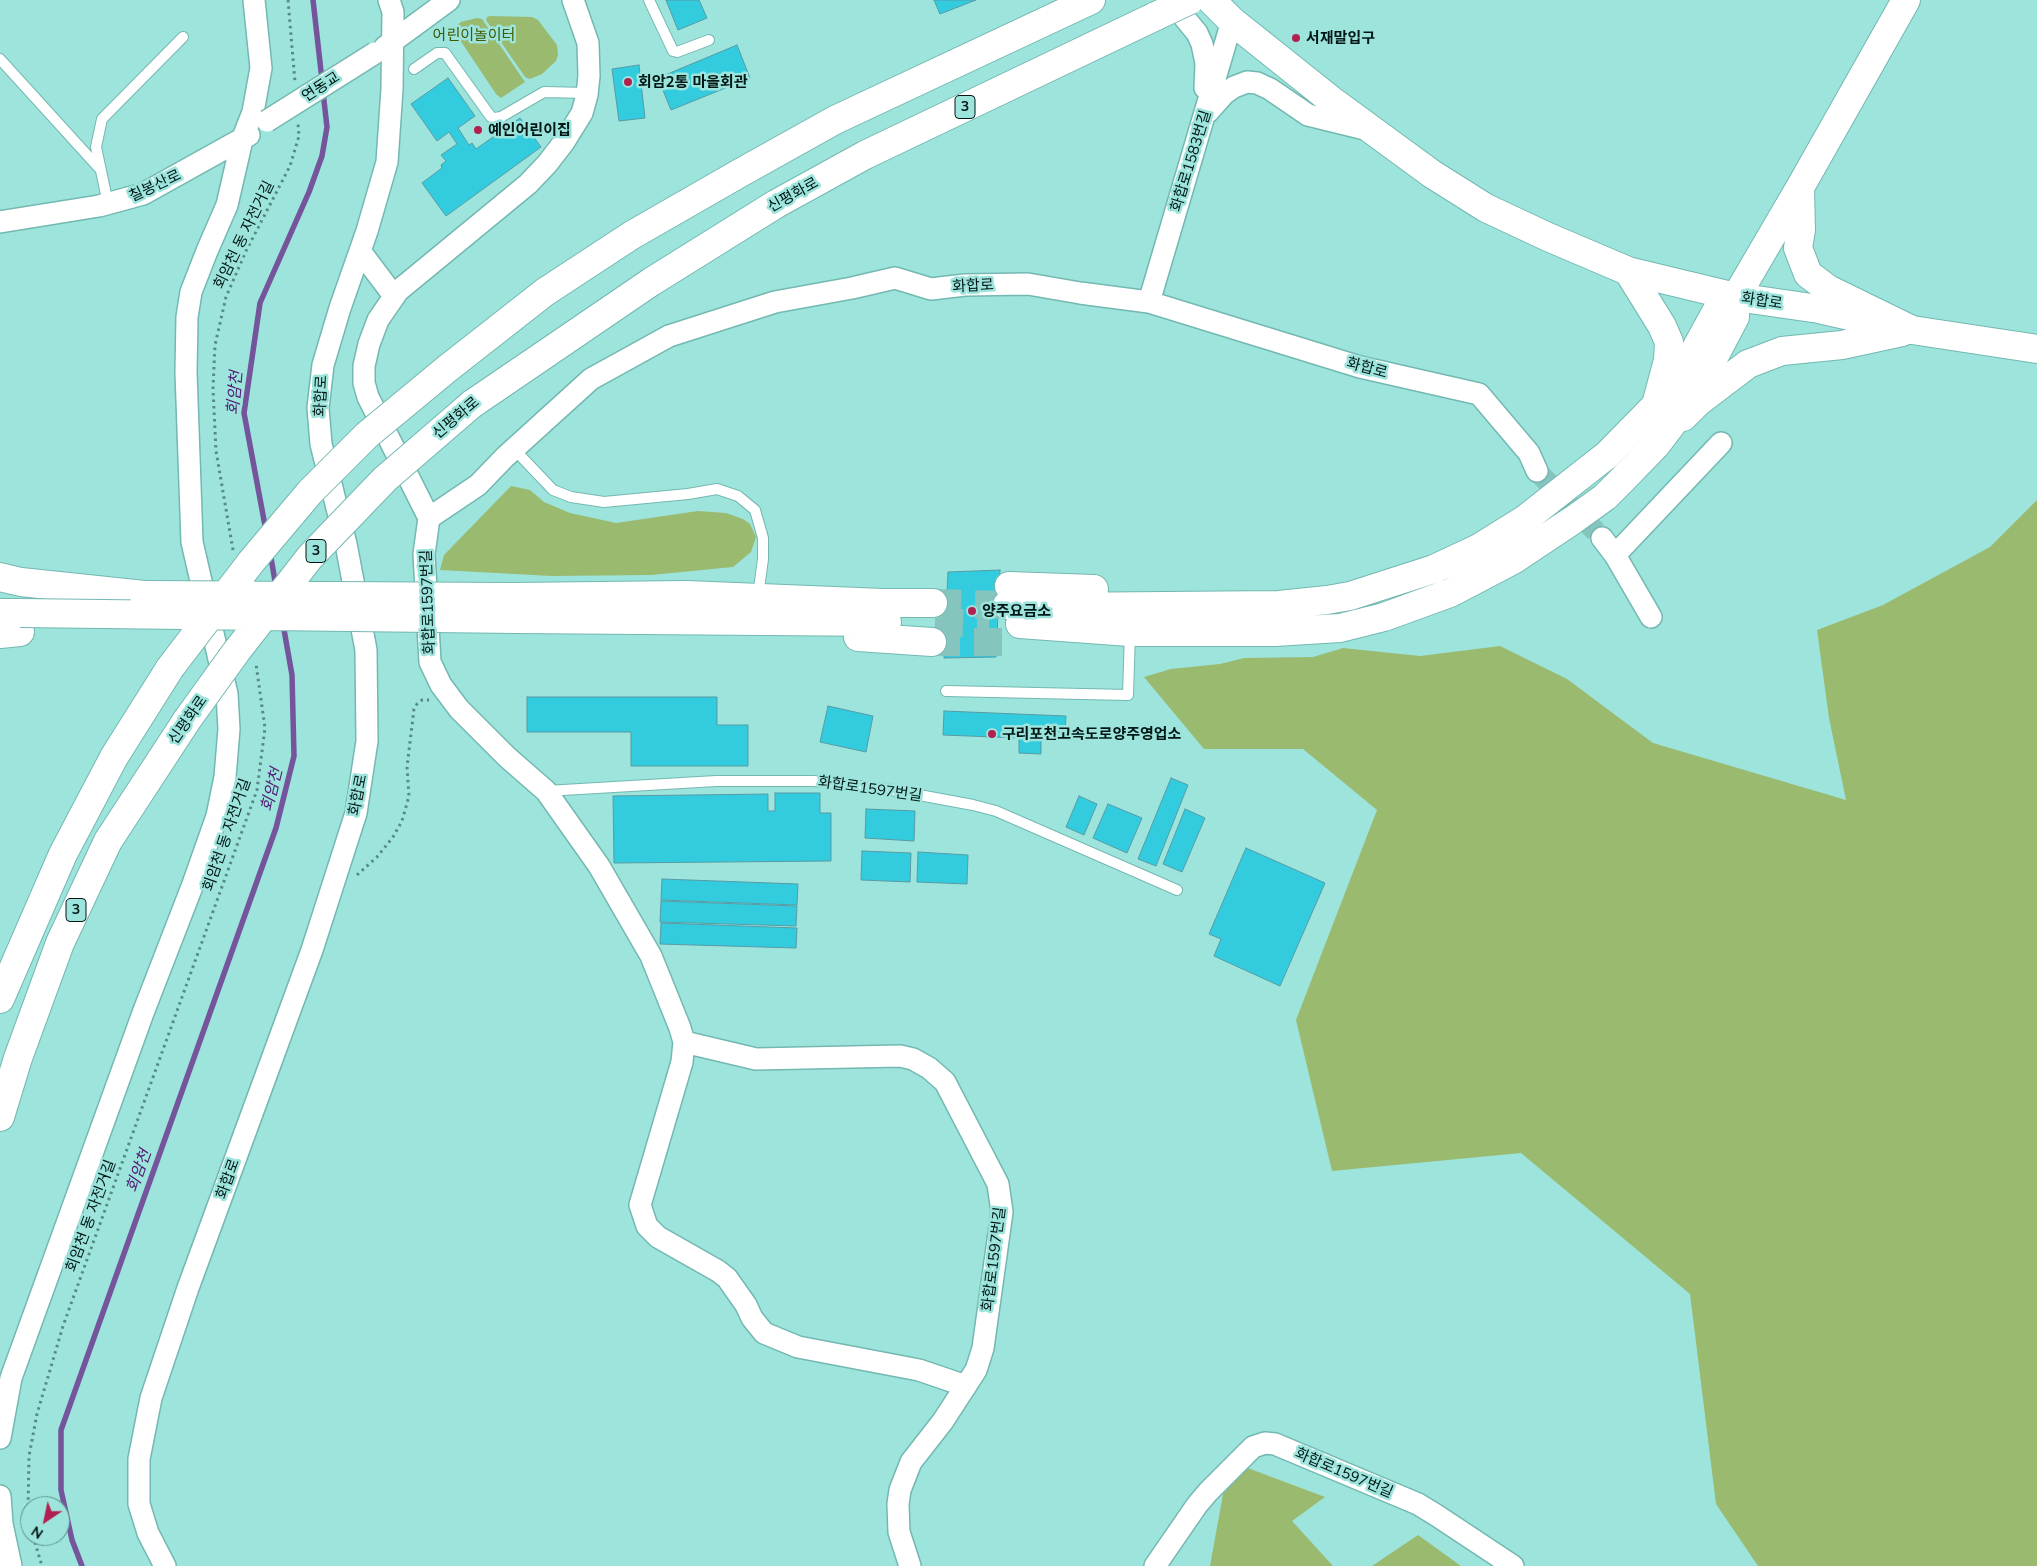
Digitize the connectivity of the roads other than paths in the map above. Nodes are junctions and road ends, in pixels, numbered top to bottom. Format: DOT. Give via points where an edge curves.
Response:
graph roads {
  1 [pos="254,0"];
  2 [pos="389,0"];
  3 [pos="450,0"];
  4 [pos="573,0"];
  5 [pos="649,0"];
  6 [pos="1091,0"];
  7 [pos="1190,0"];
  8 [pos="1211,0"];
  9 [pos="1906,0"];
  10 [pos="1163,8"];
  11 [pos="1232,21"];
  12 [pos="183,37"];
  13 [pos="709,40"];
  14 [pos="383,48"];
  15 [pos="0,59"];
  16 [pos="414,69"];
  17 [pos="587,93"];
  18 [pos="1204,118"];
  19 [pos="267,121"];
  20 [pos="1370,130"];
  21 [pos="242,140"];
  22 [pos="99,168"];
  23 [pos="1800,189"];
  24 [pos="108,204"];
  25 [pos="0,222"];
  26 [pos="360,251"];
  27 [pos="1628,271"];
  28 [pos="394,296"];
  29 [pos="1736,297"];
  30 [pos="1149,302"];
  31 [pos="1912,330"];
  32 [pos="2037,348"];
  33 [pos="1656,405"];
  34 [pos="1721,444"];
  35 [pos="1656,445"];
  36 [pos="514,449"];
  37 [pos="1537,471"];
  38 [pos="429,518"];
  39 [pos="1602,538"];
  40 [pos="1615,555"];
  41 [pos="758,590"];
  42 [pos="10,605"];
  43 [pos="515,608"];
  44 [pos="1651,617"];
  45 [pos="1130,638"];
  46 [pos="946,691"];
  47 [pos="546,791"];
  48 [pos="1177,890"];
  49 [pos="0,999"];
  50 [pos="684,1042"];
  51 [pos="0,1117"];
  52 [pos="966,1386"];
  53 [pos="0,1438"];
  54 [pos="0,1496"];
  55 [pos="11,1566"];
  56 [pos="165,1566"];
  57 [pos="910,1566"];
  58 [pos="1155,1566"];
  59 [pos="1513,1566"];
  1 -- 21 [label="street" via="261,68 253,112"];
  2 -- 14 [label="street, 화합로" via="393,12"];
  3 -- 14 [label="street"];
  4 -- 17 [label="street" via="588,43"];
  5 -- 13 [label="lane" via="673,51"];
  6 -- 49 [label="main road, 3, bridge" via="835,120 632,235 545,292 367,435 310,492 251,562 170,668 114,757 63,854"];
  7 -- 10 [label="main road, 신평화로 / 3, bridge"];
  8 -- 11 [label="main road, 화합로"];
  9 -- 23 [label="main road"];
  10 -- 18 [label="street" via="1197,33 1202,44 1206,63"];
  10 -- 51 [label="main road, 신평화로 / 3, bridge" via="865,155 776,204 651,282 472,404 385,479 310,557 236,652 108,841 60,943"];
  11 -- 18 [label="street, 화합로1583번길"];
  11 -- 20 [label="main road, 화합로"];
  12 -- 22 [label="lane" via="102,119 96,142"];
  14 -- 19 [label="street, 연동교, bridge"];
  14 -- 26 [label="street, 화합로" via="392,89 387,162"];
  15 -- 22 [label="lane"];
  16 -- 17 [label="lane" via="437,53 445,53 494,118 544,92"];
  17 -- 28 [label="street" via="582,113 564,142 528,184 406,282"];
  18 -- 20 [label="street" via="1234,87 1257,82 1308,114"];
  18 -- 30 [label="street, 화합로1583번길"];
  19 -- 21 [label="street, 칠봉산로"];
  20 -- 27 [label="main road, 화합로" via="1486,208"];
  21 -- 24 [label="street, 칠봉산로" via="143,194"];
  21 -- 53 [label="street" via="227,205 191,292 187,316 192,542 227,694 229,729 225,777 217,816 193,884 11,1378"];
  22 -- 24 [label="lane"];
  23 -- 29 [label="main road"];
  23 -- 31 [label="main road" via="1798,248 1808,274 1828,289"];
  24 -- 25 [label="street, 칠봉산로"];
  26 -- 28 [label="street"];
  26 -- 56 [label="street, 화합로" via="323,365 318,408 321,444 346,544 366,650 368,741 356,813 312,950 151,1398 139,1460 139,1504 148,1533"];
  27 -- 29 [label="main road, 화합로"];
  27 -- 33 [label="main road" via="1669,342 1668,360"];
  28 -- 38 [label="street" via="378,320 369,344 364,383"];
  29 -- 31 [label="main road, 화합로" via="1819,309"];
  29 -- 33 [label="main road" via="1716,312 1682,374"];
  29 -- 35 [label="main road" via="1735,317 1694,395"];
  30 -- 36 [label="street, 화합로" via="1028,284 931,289 895,278 775,302 669,336 591,379"];
  30 -- 37 [label="street, 화합로" via="1360,367 1479,394 1529,453"];
  31 -- 32 [label="main road, 화합로"];
  31 -- 35 [label="main road" via="1842,345 1782,351 1748,364 1698,402"];
  33 -- 45 [label="main road" via="1607,455 1524,520 1479,548 1434,569 1350,596 1298,603 1051,607 1008,614"];
  34 -- 40 [label="street"];
  35 -- 45 [label="main road" via="1605,497 1573,520 1490,573 1450,593 1384,617 1340,628"];
  36 -- 38 [label="street, 화합로" via="478,485"];
  36 -- 41 [label="lane" via="553,490 570,497 604,502 717,489 738,496 755,510 763,538"];
  38 -- 47 [label="street, 화합로1597번길" via="424,554 430,662 441,685 459,709"];
  39 -- 40 [label="street"];
  40 -- 44 [label="street"];
  41 -- 43 [label="main road"];
  41 -- 43 [label="main road" via="883,603 936,614 637,619"];
  42 -- 43 [label="main road, bridge" via="220,616"];
  42 -- 43 [label="main road, bridge" via="144,595"];
  45 -- 46 [label="lane" via="1128,695"];
  47 -- 48 [label="lane, 화합로1597번길" via="716,781 814,781 887,789 996,812"];
  47 -- 50 [label="street, 화합로1597번길" via="599,866 651,956"];
  50 -- 52 [label="street, 화합로1597번길" via="682,1062 640,1205 647,1226 658,1237 727,1278 764,1332 798,1347 919,1370"];
  50 -- 52 [label="street, 화합로1597번길" via="756,1059 900,1056 921,1062 945,1082 998,1184 1001,1196 1002,1212 983,1348 976,1370"];
  52 -- 57 [label="street, 화합로1597번길" via="911,1462 900,1490 899,1532"];
  54 -- 55 [label="street"];
  58 -- 59 [label="street, 화합로1597번길" via="1208,1492 1253,1447 1265,1444 1275,1444 1418,1504"];
}
